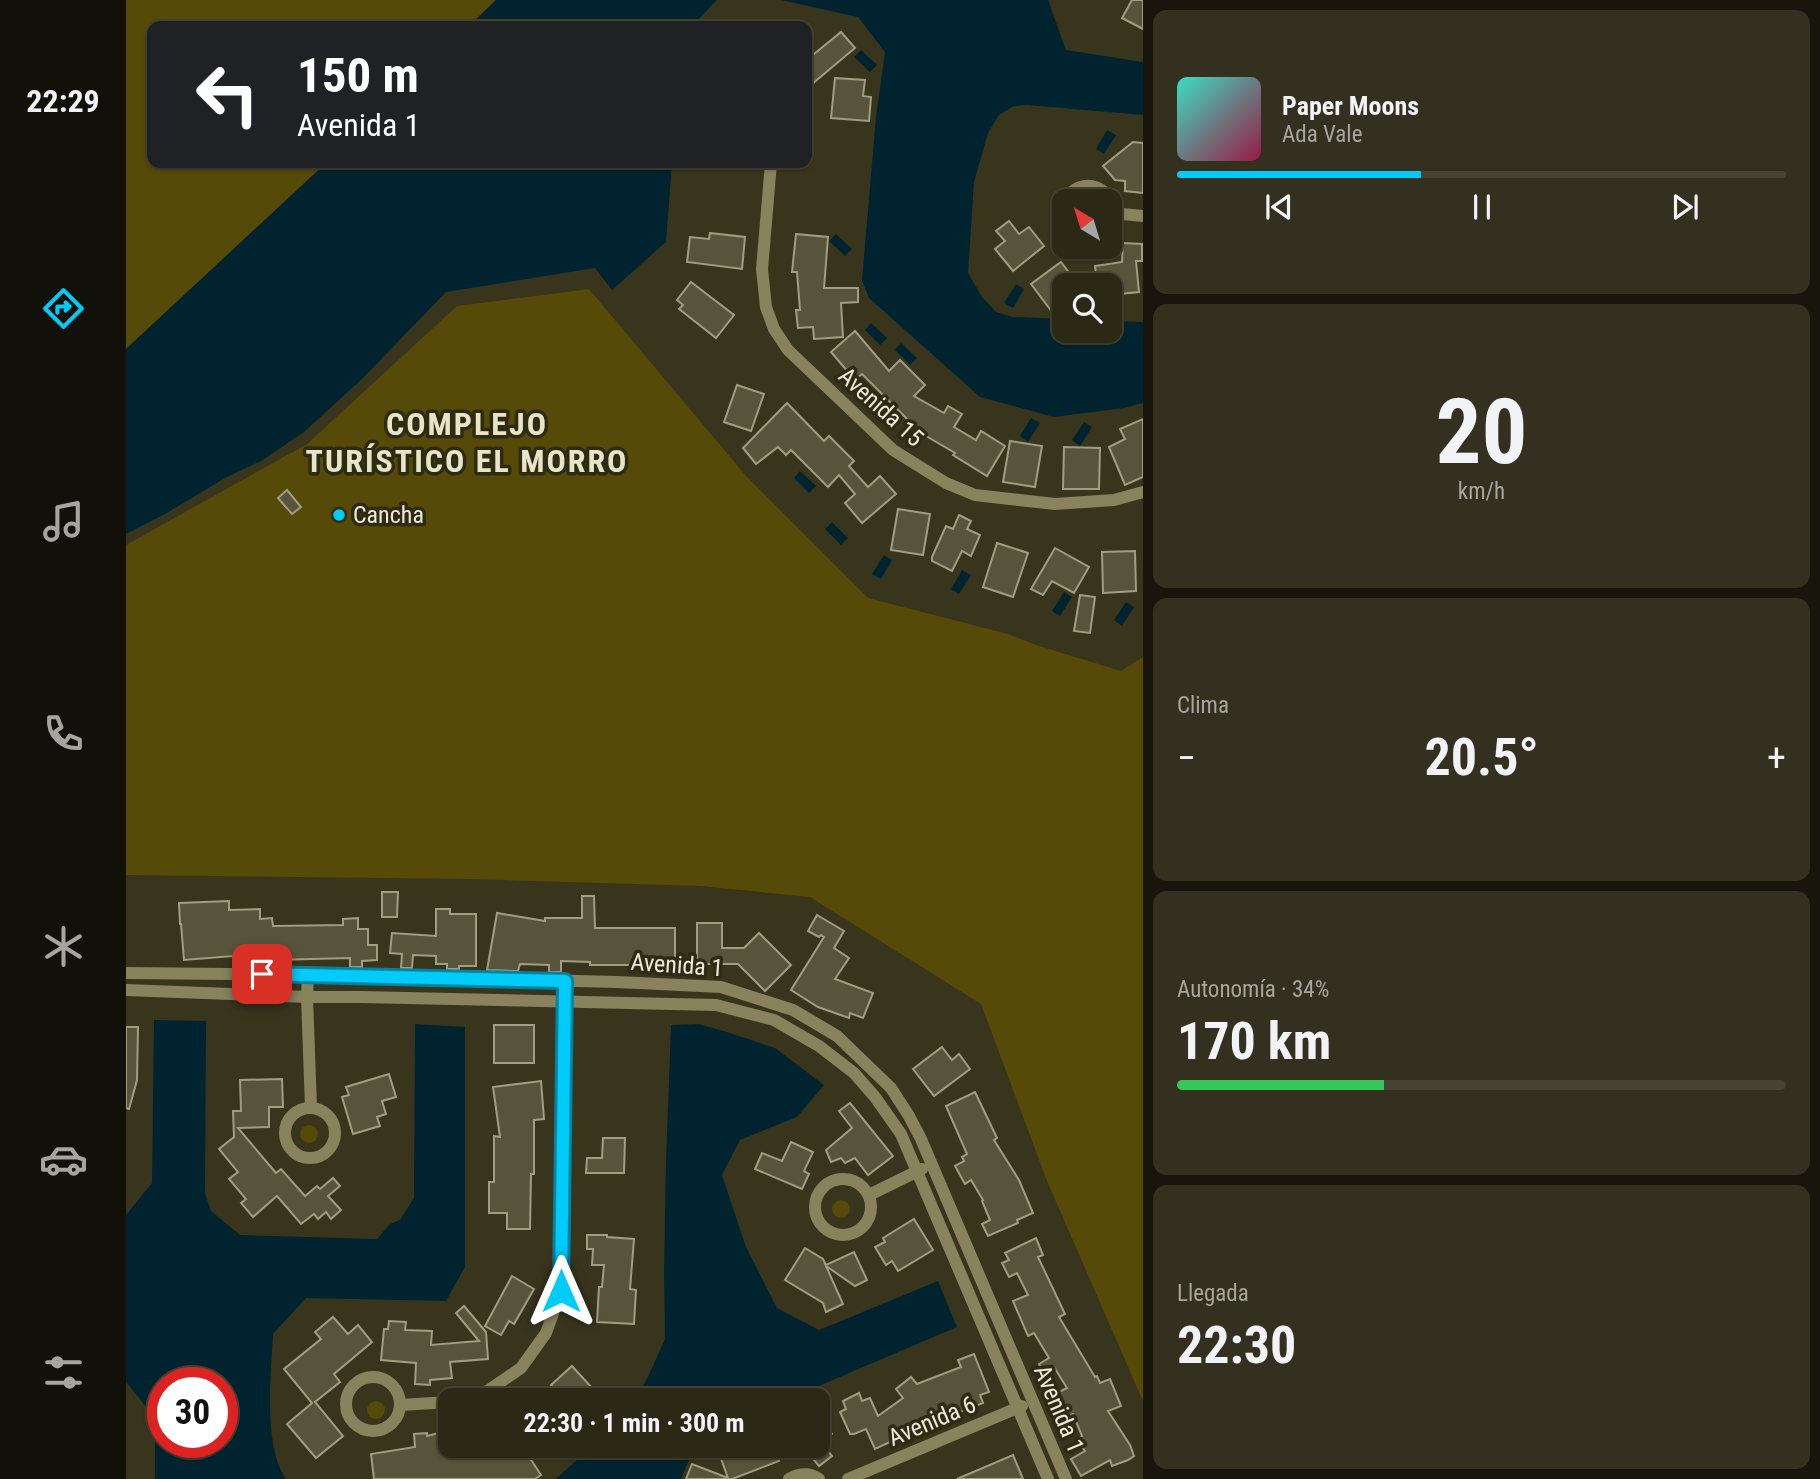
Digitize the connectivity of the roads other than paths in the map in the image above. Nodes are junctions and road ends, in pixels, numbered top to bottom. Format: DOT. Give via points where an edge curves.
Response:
graph roads {
  1 [pos="771,168"];
  2 [pos="1076,189"];
  3 [pos="1100,189"];
  4 [pos="1143,216"];
  5 [pos="1122,217"];
  6 [pos="1143,492"];
  7 [pos="126,973"];
  8 [pos="192,973"];
  9 [pos="308,974"];
  10 [pos="414,977"];
  11 [pos="565,981"];
  12 [pos="126,990"];
  13 [pos="190,993"];
  14 [pos="307,997"];
  15 [pos="412,999"];
  16 [pos="768,1000"];
  17 [pos="564,1001"];
  18 [pos="761,1017"];
  19 [pos="311,1107"];
  20 [pos="932,1165"];
  21 [pos="917,1172"];
  22 [pos="869,1195"];
  23 [pos="492,1388"];
  24 [pos="1033,1402"];
  25 [pos="438,1403"];
  26 [pos="400,1405"];
  27 [pos="1017,1408"];
  28 [pos="789,1479"];
  29 [pos="819,1479"];
  30 [pos="848,1479"];
  31 [pos="1048,1479"];
  32 [pos="1066,1479"];
  1 -- 6 [label="street, Avenida 15" via="762,269 766,307 774,329 788,350 893,450 975,495 1055,504 1114,500"];
  2 -- 3 [label="street"];
  4 -- 5 [label="street"];
  7 -- 8 [label="street, Avenida 1"];
  8 -- 9 [label="street, Avenida 1"];
  8 -- 13 [label="street"];
  9 -- 10 [label="street, Avenida 1"];
  9 -- 14 [label="street"];
  10 -- 11 [label="street, Avenida 1"];
  10 -- 15 [label="street"];
  11 -- 16 [label="street, Avenida 1" via="721,987"];
  11 -- 17 [label="street"];
  12 -- 13 [label="street, Avenida 1"];
  13 -- 14 [label="street, Avenida 1"];
  14 -- 15 [label="street, Avenida 1"];
  14 -- 19 [label="street"];
  15 -- 17 [label="street, Avenida 1"];
  16 -- 18 [label="street"];
  16 -- 20 [label="street, Avenida 1" via="837,1036 891,1088"];
  17 -- 18 [label="street, Avenida 1" via="716,1005"];
  17 -- 23 [label="street" via="561,1291 546,1333 521,1368"];
  18 -- 21 [label="street, Avenida 1" via="796,1031 854,1073 901,1133"];
  19 -- 19 [label="street" via="291,1115 284,1136 295,1154 309,1158 328,1150 335,1137 330,1117"];
  20 -- 21 [label="street"];
  20 -- 24 [label="street, Avenida 1"];
  21 -- 22 [label="street"];
  21 -- 27 [label="street, Avenida 1"];
  22 -- 22 [label="street" via="853,1180 825,1184 815,1204 817,1218 833,1233 854,1233 869,1217"];
  24 -- 27 [label="street, Avenida 6"];
  24 -- 32 [label="street, Avenida 1"];
  25 -- 26 [label="street"];
  26 -- 26 [label="street" via="392,1384 371,1377 357,1383 346,1403 350,1418 368,1430 390,1425"];
  27 -- 30 [label="street, Avenida 6"];
  27 -- 31 [label="street, Avenida 1"];
  28 -- 29 [label="street" via="803,1474"];
}
